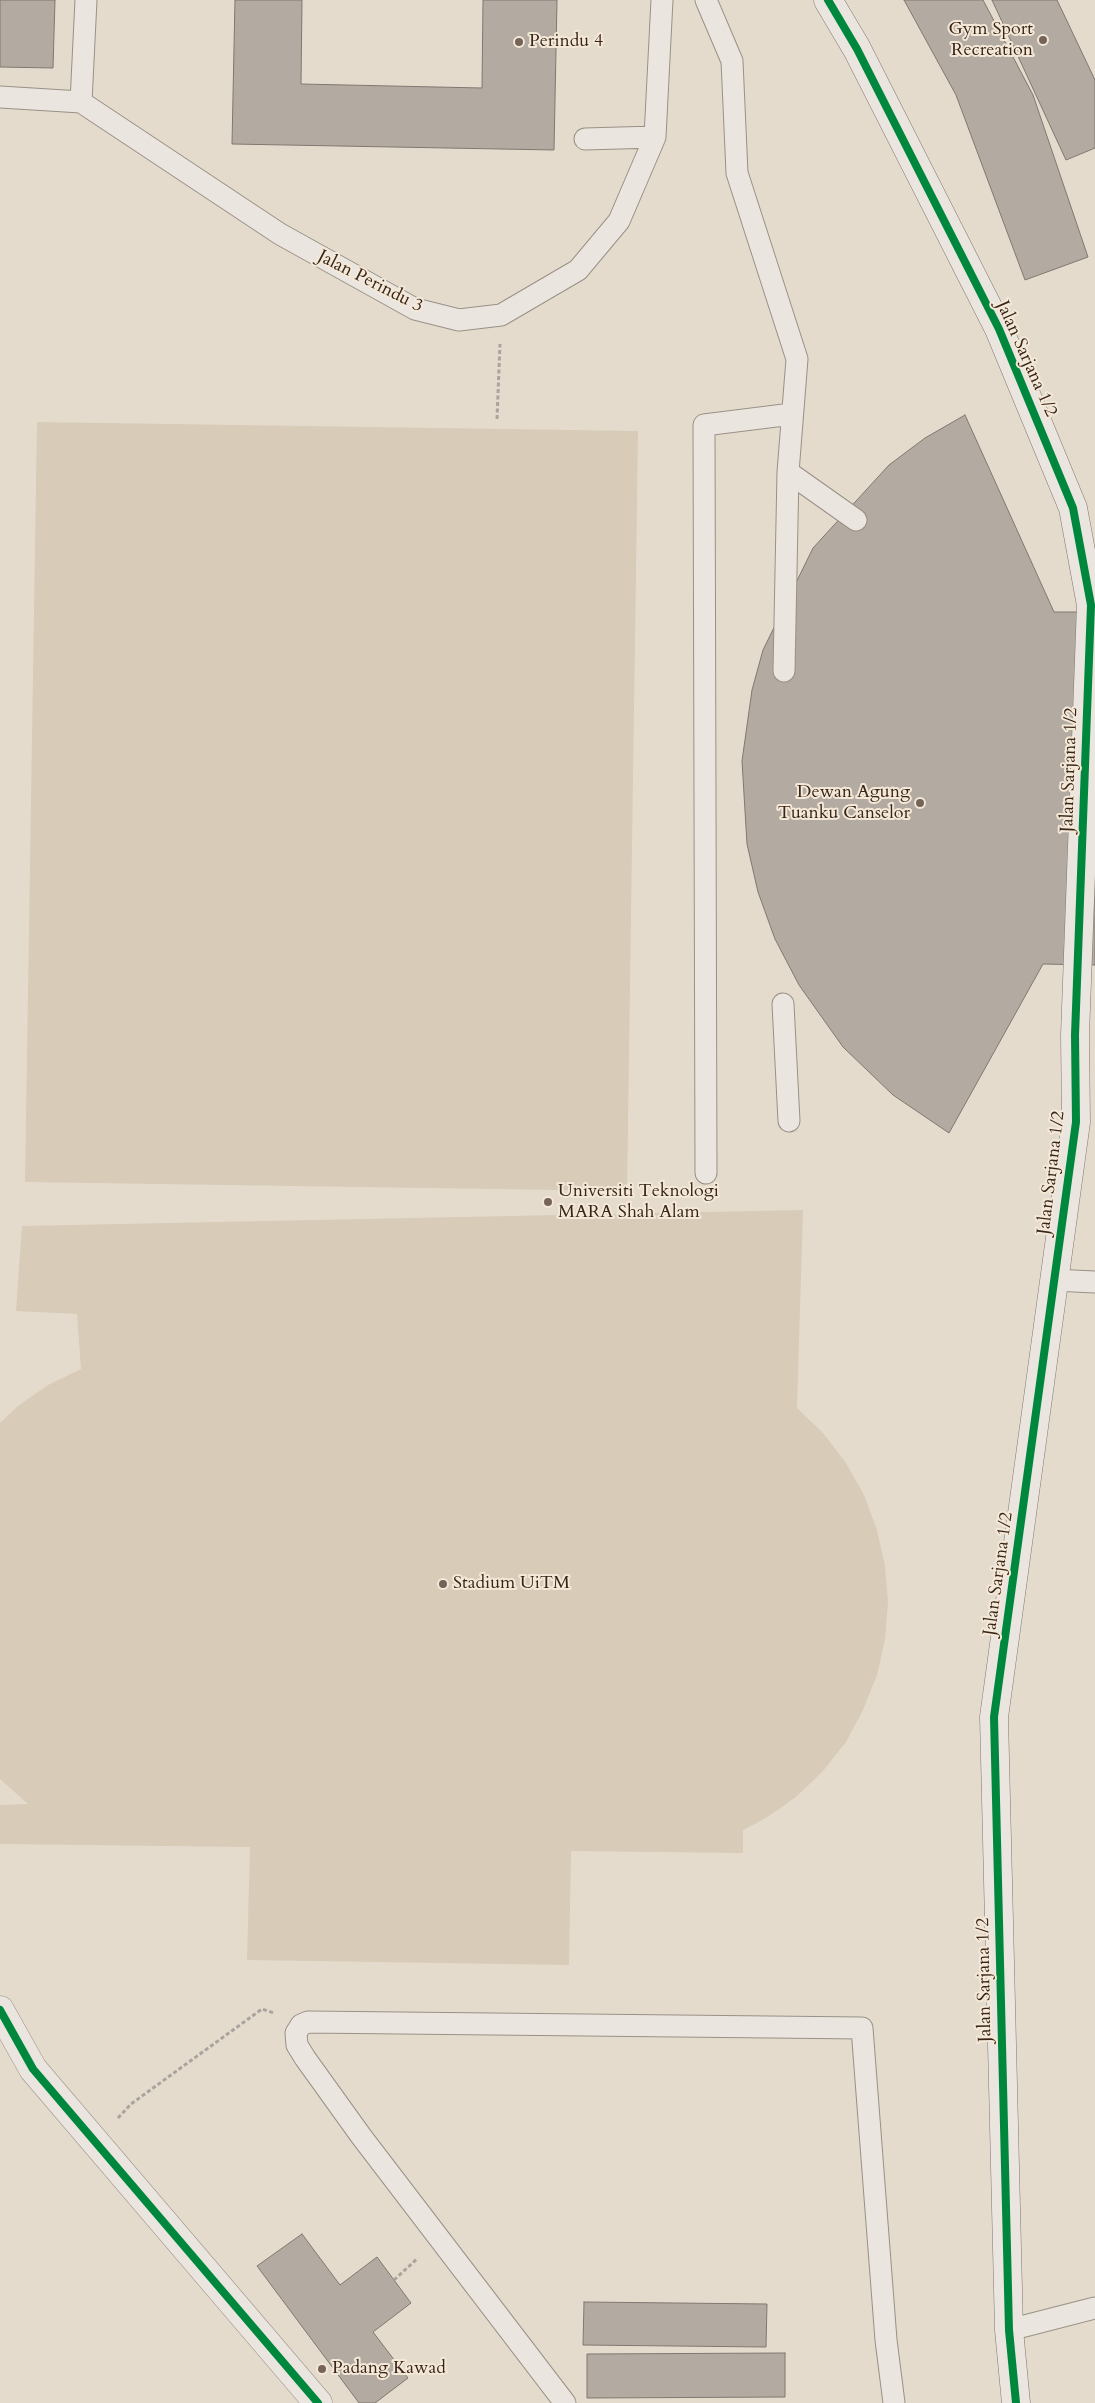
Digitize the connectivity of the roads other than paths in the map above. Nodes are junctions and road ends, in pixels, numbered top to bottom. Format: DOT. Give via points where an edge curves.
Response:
graph roads {
  1 [pos="86,0"];
  2 [pos="662,0"];
  3 [pos="706,0"];
  4 [pos="828,0"];
  5 [pos="0,97"];
  6 [pos="82,102"];
  7 [pos="655,137"];
  8 [pos="585,139"];
  9 [pos="792,414"];
  10 [pos="788,472"];
  11 [pos="856,520"];
  12 [pos="784,671"];
  13 [pos="783,1004"];
  14 [pos="789,1121"];
  15 [pos="706,1173"];
  16 [pos="1053,1280"];
  17 [pos="1095,1282"];
  18 [pos="0,2010"];
  19 [pos="1095,2308"];
  20 [pos="1009,2330"];
  21 [pos="318,2403"];
  22 [pos="565,2403"];
  23 [pos="894,2403"];
  24 [pos="1016,2403"];
  1 -- 6 [label="lane"];
  2 -- 7 [label="lane, Jalan Perindu 3"];
  3 -- 9 [label="lane" via="732,61 737,173 797,359"];
  4 -- 16 [label="street, Jalan Sarjana 1/2" via="857,49 999,328 1073,508 1091,605 1076,1025 1076,1122"];
  5 -- 6 [label="lane"];
  6 -- 7 [label="lane, Jalan Perindu 3" via="280,234 415,309 459,320 501,315 578,270 619,221"];
  7 -- 8 [label="lane"];
  9 -- 10 [label="lane"];
  9 -- 15 [label="lane" via="704,425"];
  10 -- 11 [label="lane"];
  10 -- 12 [label="lane"];
  13 -- 14 [label="lane"];
  16 -- 17 [label="lane"];
  16 -- 20 [label="street, Jalan Sarjana 1/2" via="994,1717"];
  18 -- 21 [label="street" via="33,2069"];
  19 -- 20 [label="lane"];
  20 -- 24 [label="street, Jalan Sarjana 1/2"];
  22 -- 23 [label="lane" via="305,2058 297,2045 296,2034 301,2025 308,2022 862,2028 886,2340"];
}
